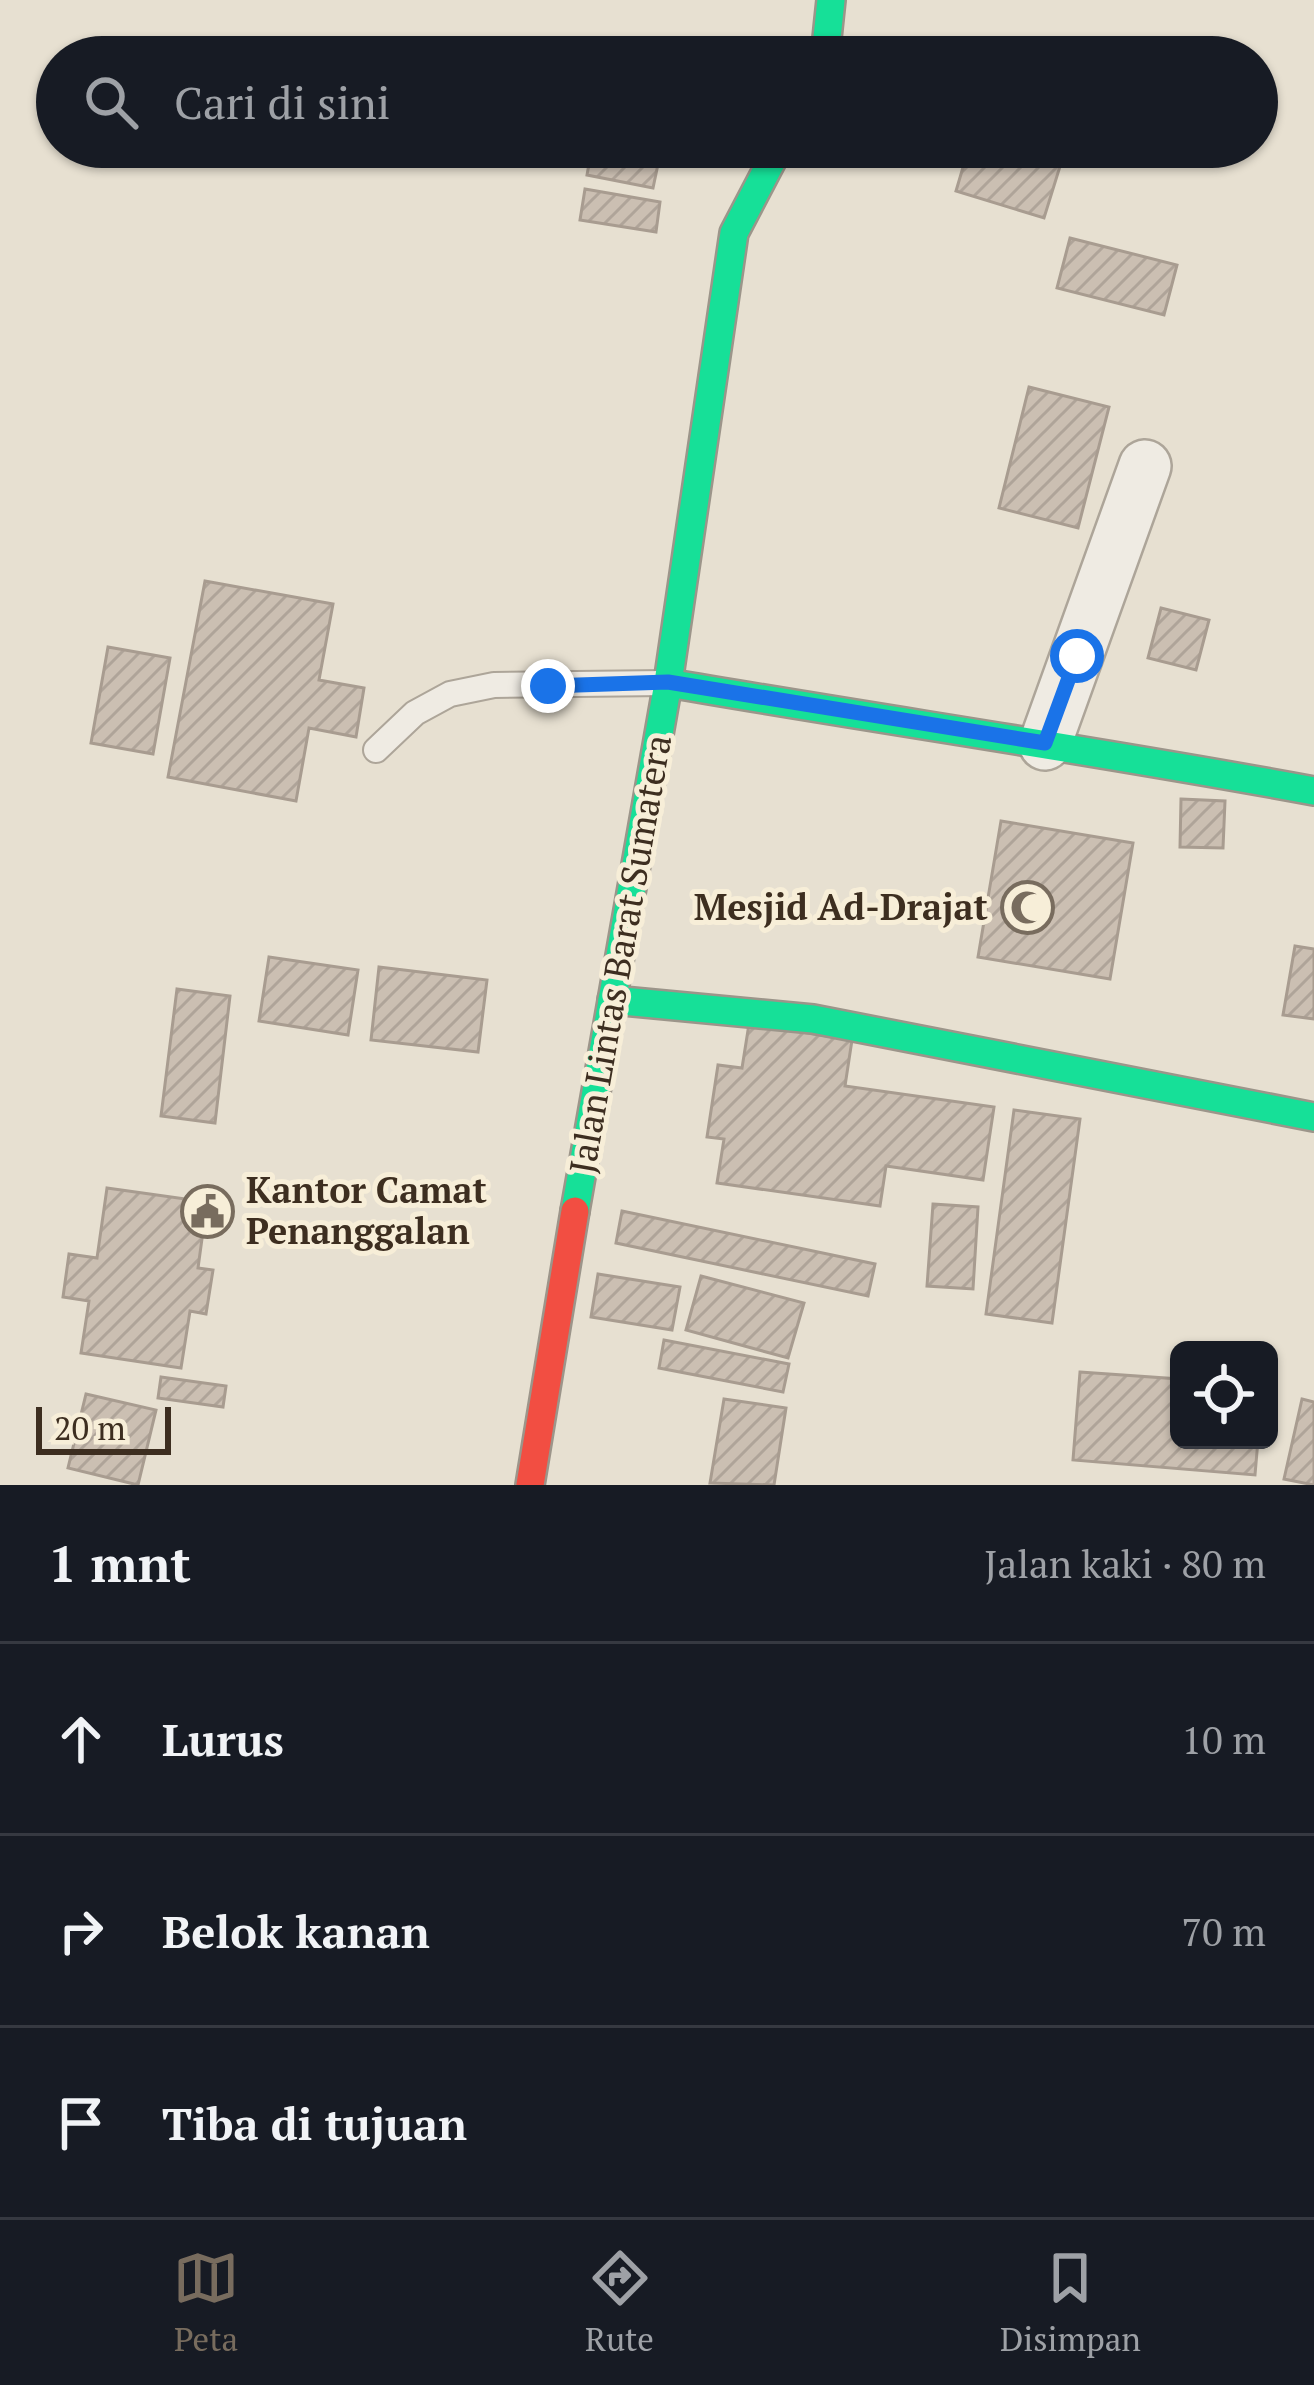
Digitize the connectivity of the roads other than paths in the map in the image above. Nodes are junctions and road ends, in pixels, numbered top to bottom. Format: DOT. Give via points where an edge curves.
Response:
graph roads {
  1 [pos="831,0"];
  2 [pos="828,36"];
  3 [pos="767,168"];
  4 [pos="1145,466"];
  5 [pos="668,682"];
  6 [pos="1045,743"];
  7 [pos="376,750"];
  8 [pos="1313,789"];
  9 [pos="611,1000"];
  10 [pos="1314,1118"];
  11 [pos="530,1485"];
  1 -- 2 [label="main road"];
  3 -- 5 [label="main road, Jalan Lintas Barat Sumatera" via="734,233"];
  4 -- 6 [label="street"];
  5 -- 6 [label="main road"];
  5 -- 7 [label="lane" via="450,694"];
  5 -- 9 [label="main road, Jalan Lintas Barat Sumatera"];
  6 -- 8 [label="main road"];
  9 -- 10 [label="main road" via="814,1019"];
  9 -- 11 [label="main road, Jalan Lintas Barat Sumatera"];
}
